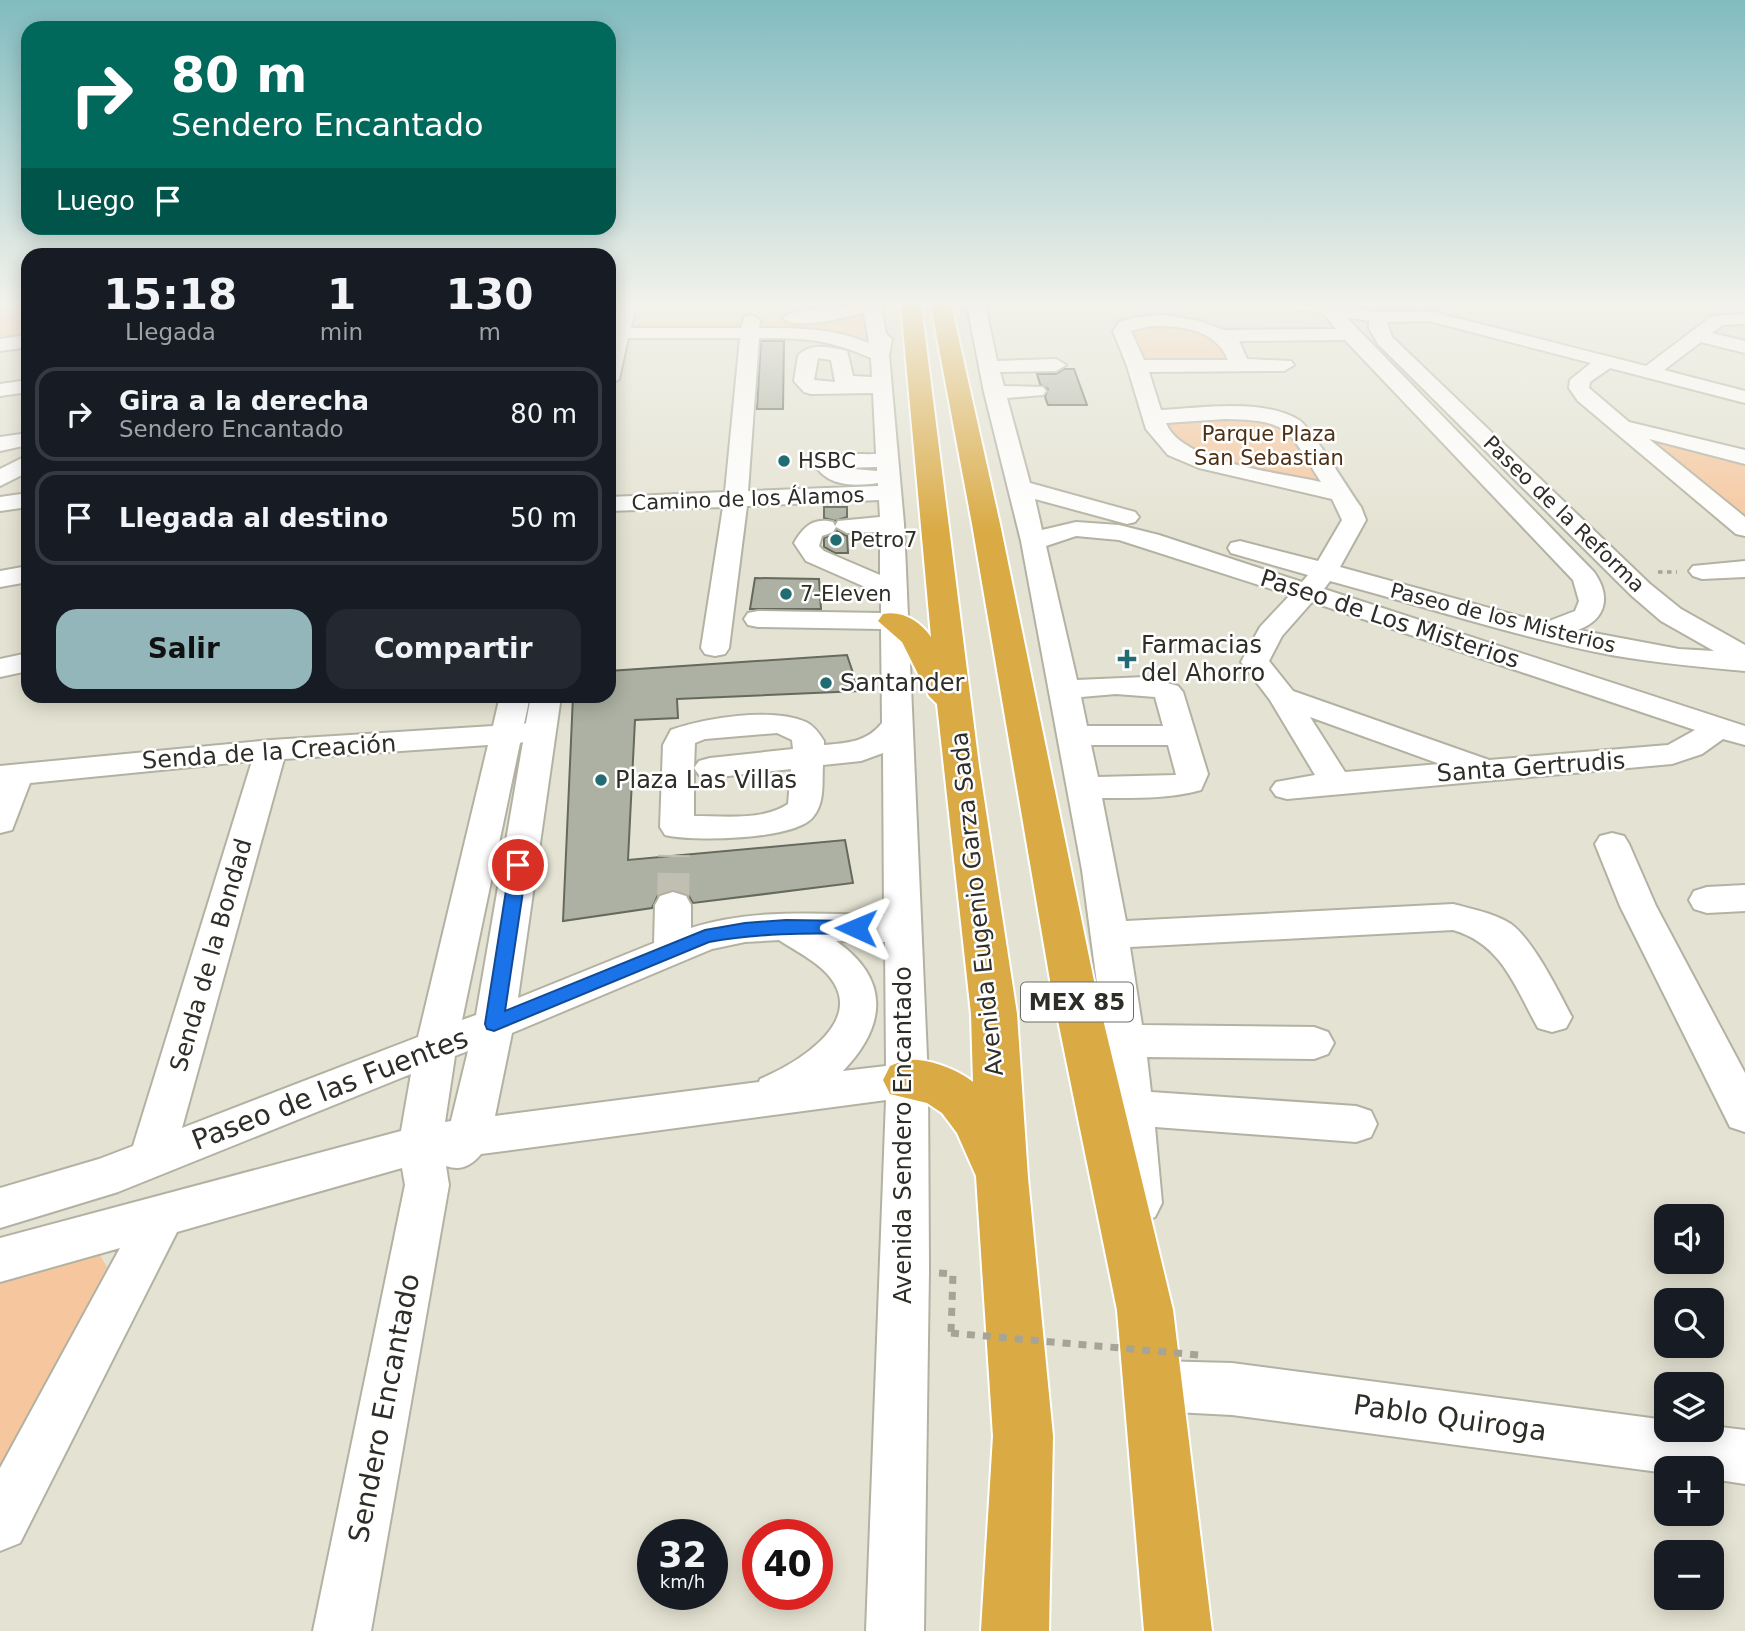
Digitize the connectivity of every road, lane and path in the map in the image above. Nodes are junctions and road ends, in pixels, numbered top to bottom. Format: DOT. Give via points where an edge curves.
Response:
graph roads {
  1 [pos="746,381"];
  2 [pos="933,381"];
  3 [pos="936,381"];
  4 [pos="937,381"];
  5 [pos="941,381"];
  6 [pos="974,381"];
  7 [pos="1141,381"];
  8 [pos="1396,381"];
  9 [pos="1427,381"];
  10 [pos="1580,381"];
  11 [pos="1685,381"];
  12 [pos="21,387"];
  13 [pos="0,390"];
  14 [pos="1036,391"];
  15 [pos="1745,397"];
  16 [pos="1152,417"];
  17 [pos="1622,426"];
  18 [pos="21,440"];
  19 [pos="0,444"];
  20 [pos="1745,457"];
  21 [pos="21,466"];
  22 [pos="0,479"];
  23 [pos="1021,488"];
  24 [pos="888,489"];
  25 [pos="1338,493"];
  26 [pos="736,499"];
  27 [pos="21,501"];
  28 [pos="0,504"];
  29 [pos="616,504"];
  30 [pos="1745,529"];
  31 [pos="1033,543"];
  32 [pos="1745,569"];
  33 [pos="1702,571"];
  34 [pos="1622,573"];
  35 [pos="21,575"];
  36 [pos="0,579"];
  37 [pos="1315,582"];
  38 [pos="894,606"];
  39 [pos="758,619"];
  40 [pos="1544,632"];
  41 [pos="715,648"];
  42 [pos="1745,659"];
  43 [pos="21,664"];
  44 [pos="0,668"];
  45 [pos="1062,690"];
  46 [pos="1283,696"];
  47 [pos="516,703"];
  48 [pos="541,703"];
  49 [pos="896,725"];
  50 [pos="957,729"];
  51 [pos="1732,732"];
  52 [pos="522,733"];
  53 [pos="1072,734"];
  54 [pos="1181,736"];
  55 [pos="271,750"];
  56 [pos="801,761"];
  57 [pos="710,768"];
  58 [pos="1484,769"];
  59 [pos="8,775"];
  60 [pos="898,778"];
  61 [pos="1336,783"];
  62 [pos="1082,788"];
  63 [pos="1287,789"];
  64 [pos="0,822"];
  65 [pos="1612,844"];
  66 [pos="1745,898"];
  67 [pos="1707,900"];
  68 [pos="673,905"];
  69 [pos="786,926"];
  70 [pos="902,929"];
  71 [pos="1112,935"];
  72 [pos="672,948"];
  73 [pos="1552,1017"];
  74 [pos="494,1024"];
  75 [pos="1125,1041"];
  76 [pos="1314,1043"];
  77 [pos="436,1046"];
  78 [pos="907,1080"];
  79 [pos="750,1102"];
  80 [pos="1133,1108"];
  81 [pos="1745,1114"];
  82 [pos="1356,1124"];
  83 [pos="469,1138"];
  84 [pos="151,1159"];
  85 [pos="423,1164"];
  86 [pos="1002,1178"];
  87 [pos="0,1208"];
  88 [pos="162,1215"];
  89 [pos="0,1260"];
  90 [pos="953,1274"];
  91 [pos="1145,1310"];
  92 [pos="1199,1355"];
  93 [pos="1155,1387"];
  94 [pos="1745,1457"];
  95 [pos="0,1523"];
  96 [pos="342,1631"];
  97 [pos="895,1631"];
  98 [pos="1015,1631"];
  99 [pos="1178,1631"];
  1 -- 26 [label="street"];
  2 -- 24 [label="street, Avenida Sendero Encantado"];
  3 -- 50 [label="highway, Avenida Eugenio Garza Sada / MEX 85"];
  4 -- 91 [label="highway, Avenida Eugenio Garza Sada / MEX 85"];
  5 -- 23 [label="street, Avenida Eugenio Garza Sada"];
  6 -- 14 [label="street"];
  7 -- 16 [label="street"];
  8 -- 40 [label="street, Paseo de la Reforma" via="1585,577 1594,605 1586,618"];
  9 -- 34 [label="street, Paseo de la Reforma"];
  10 -- 17 [label="street" via="1586,397"];
  11 -- 15 [label="street"];
  12 -- 13 [label="street"];
  16 -- 25 [label="street" via="1165,441 1190,457"];
  16 -- 25 [label="street" via="1256,414 1283,419 1294,425"];
  17 -- 20 [label="street"];
  17 -- 30 [label="street"];
  18 -- 19 [label="street"];
  21 -- 22 [label="street"];
  23 -- 31 [label="street, Avenida Eugenio Garza Sada"];
  23 -- 37 [label="street, Paseo de los Misterios"];
  24 -- 26 [label="street, Camino de los Álamos"];
  24 -- 38 [label="street, Avenida Sendero Encantado"];
  24 -- 38 [label="street" via="835,526 813,531 806,543 816,556"];
  25 -- 37 [label="street" via="1354,520"];
  26 -- 29 [label="street, Camino de los Álamos"];
  26 -- 41 [label="street"];
  27 -- 28 [label="street"];
  31 -- 37 [label="street, Paseo de Los Misterios" via="1064,529 1116,531"];
  31 -- 45 [label="street, Avenida Eugenio Garza Sada"];
  32 -- 33 [label="street"];
  33 -- 34 [label="path"];
  34 -- 42 [label="street, Paseo de la Reforma" via="1671,615"];
  35 -- 36 [label="street"];
  37 -- 40 [label="street, Paseo de los Misterios"];
  37 -- 46 [label="street" via="1273,627 1255,662"];
  37 -- 51 [label="street, Paseo de Los Misterios"];
  38 -- 39 [label="street"];
  38 -- 49 [label="street, Avenida Sendero Encantado"];
  38 -- 50 [label="highway" via="943,688"];
  40 -- 42 [label="street, Paseo de los Misterios" via="1679,657"];
  43 -- 44 [label="street"];
  45 -- 53 [label="street, Avenida Eugenio Garza Sada"];
  45 -- 54 [label="street" via="1159,687 1168,692"];
  46 -- 58 [label="street"];
  46 -- 61 [label="street"];
  47 -- 52 [label="street, Sendero Encantado"];
  48 -- 52 [label="street, Sendero Encantado"];
  49 -- 56 [label="street" via="873,747"];
  49 -- 60 [label="street, Avenida Sendero Encantado"];
  50 -- 86 [label="highway, Avenida Eugenio Garza Sada / MEX 85" via="995,1014"];
  51 -- 58 [label="street, Santa Gertrudis" via="1672,754"];
  52 -- 55 [label="street, Senda de la Creación"];
  52 -- 74 [label="street, Sendero Encantado"];
  52 -- 77 [label="street, Sendero Encantado"];
  53 -- 54 [label="street"];
  53 -- 62 [label="street, Avenida Eugenio Garza Sada"];
  54 -- 62 [label="street" via="1192,774 1190,783"];
  55 -- 59 [label="street, Senda de la Creación"];
  55 -- 84 [label="street, Senda de la Bondad"];
  56 -- 56 [label="street" via="809,741 795,727 777,724 682,737 676,841 704,828 793,817 806,802"];
  56 -- 57 [label="street"];
  56 -- 60 [label="street" via="862,765 894,772"];
  58 -- 61 [label="street, Santa Gertrudis"];
  59 -- 64 [label="street"];
  60 -- 70 [label="street, Avenida Sendero Encantado"];
  61 -- 63 [label="street, Santa Gertrudis"];
  62 -- 71 [label="street, Avenida Eugenio Garza Sada"];
  65 -- 81 [label="street" via="1638,906"];
  66 -- 67 [label="street"];
  68 -- 72 [label="street"];
  69 -- 70 [label="street, Paseo de las Fuentes"];
  69 -- 72 [label="street, Paseo de las Fuentes" via="745,929"];
  69 -- 79 [label="street" via="846,972 858,991 858,1012 850,1033 830,1058 805,1078"];
  70 -- 78 [label="street, Avenida Sendero Encantado"];
  71 -- 73 [label="street" via="1453,918 1479,924 1512,948"];
  71 -- 75 [label="street, Avenida Eugenio Garza Sada"];
  72 -- 74 [label="street, Paseo de las Fuentes"];
  74 -- 77 [label="street, Paseo de las Fuentes"];
  74 -- 83 [label="street, Sendero Encantado"];
  75 -- 76 [label="street"];
  75 -- 80 [label="street, Avenida Eugenio Garza Sada"];
  77 -- 84 [label="street, Paseo de las Fuentes"];
  77 -- 85 [label="street, Sendero Encantado"];
  78 -- 79 [label="street"];
  78 -- 86 [label="highway" via="937,1084 963,1102"];
  78 -- 97 [label="street, Avenida Sendero Encantado"];
  79 -- 83 [label="street"];
  80 -- 82 [label="street"];
  80 -- 91 [label="street, Avenida Eugenio Garza Sada"];
  83 -- 85 [label="street, Sendero Encantado"];
  84 -- 87 [label="street, Paseo de las Fuentes"];
  85 -- 88 [label="street"];
  85 -- 96 [label="street, Sendero Encantado"];
  86 -- 98 [label="highway, Avenida Eugenio Garza Sada / MEX 85" via="1023,1436"];
  88 -- 89 [label="street"];
  88 -- 95 [label="street"];
  90 -- 92 [label="path, bridge" via="951,1333"];
  91 -- 93 [label="highway, Avenida Eugenio Garza Sada / MEX 85"];
  93 -- 94 [label="street, Pablo Quiroga" via="1232,1389"];
  93 -- 99 [label="highway, Avenida Eugenio Garza Sada / MEX 85"];
}
